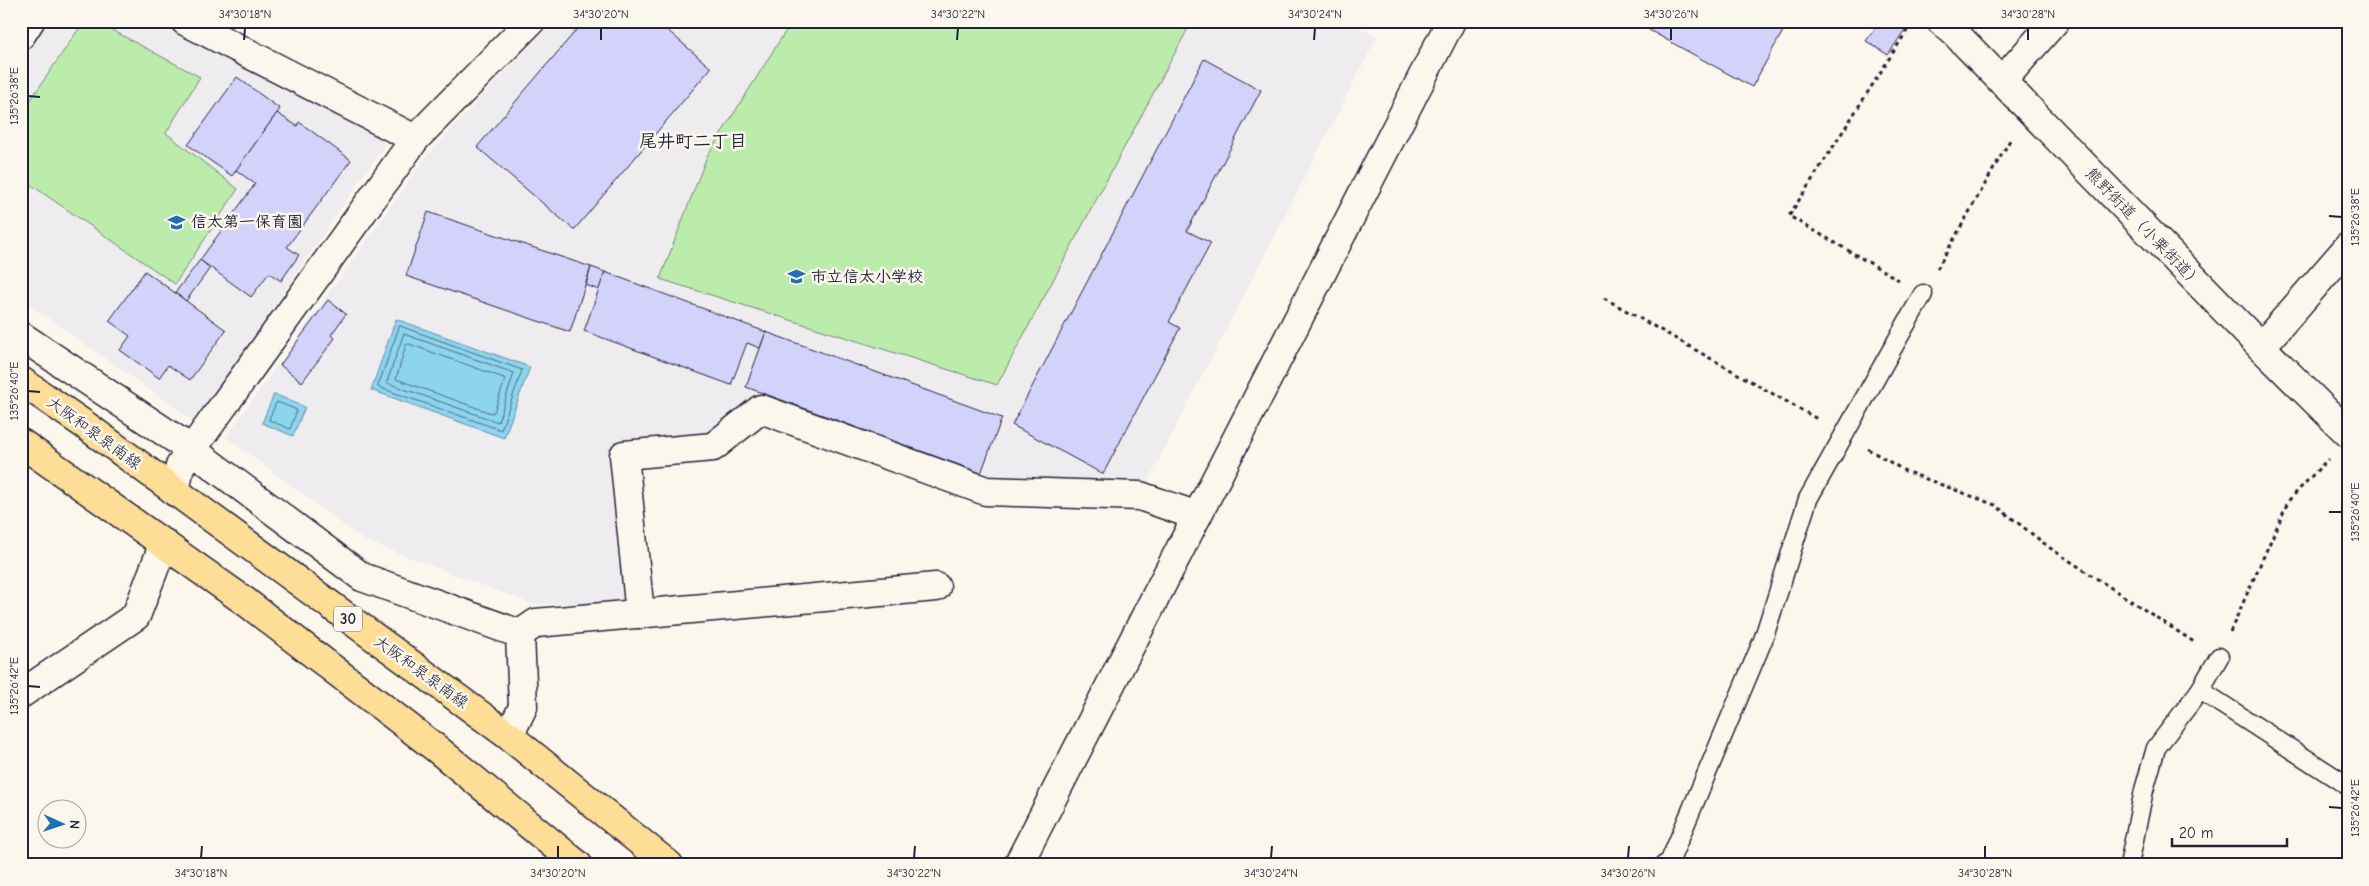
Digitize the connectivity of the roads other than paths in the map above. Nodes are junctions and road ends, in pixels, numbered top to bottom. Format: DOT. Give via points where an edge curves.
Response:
graph roads {
  1 [pos="30,21"];
  2 [pos="185,21"];
  3 [pos="531,21"];
  4 [pos="1451,21"];
  5 [pos="1941,21"];
  6 [pos="2055,21"];
  7 [pos="21,35"];
  8 [pos="2002,81"];
  9 [pos="415,139"];
  10 [pos="2348,247"];
  11 [pos="1923,294"];
  12 [pos="21,336"];
  13 [pos="2261,347"];
  14 [pos="21,381"];
  15 [pos="2348,433"];
  16 [pos="21,442"];
  17 [pos="192,450"];
  18 [pos="175,492"];
  19 [pos="1197,516"];
  20 [pos="164,543"];
  21 [pos="936,587"];
  22 [pos="640,614"];
  23 [pos="520,634"];
  24 [pos="2219,657"];
  25 [pos="2200,690"];
  26 [pos="21,694"];
  27 [pos="509,736"];
  28 [pos="2348,786"];
  29 [pos="578,865"];
  30 [pos="669,865"];
  31 [pos="1018,865"];
  32 [pos="1664,865"];
  33 [pos="2129,865"];
  1 -- 7 [label="street"];
  2 -- 9 [label="street"];
  3 -- 9 [label="street"];
  4 -- 19 [label="street"];
  5 -- 8 [label="street, 熊野街道（小栗街道）"];
  6 -- 8 [label="street"];
  8 -- 13 [label="street, 熊野街道（小栗街道）"];
  9 -- 17 [label="street"];
  10 -- 13 [label="street"];
  11 -- 32 [label="lane" via="1808,499 1763,640 1669,863"];
  12 -- 17 [label="street"];
  13 -- 15 [label="street, 熊野街道（小栗街道）"];
  14 -- 18 [label="main road, 大阪和泉泉南線 / 30"];
  16 -- 20 [label="main road"];
  17 -- 18 [label="street" via="180,466"];
  17 -- 23 [label="street" via="362,577"];
  18 -- 27 [label="main road, 大阪和泉泉南線 / 30"];
  19 -- 22 [label="street" via="1140,496 986,491 761,409 713,447 624,455"];
  19 -- 31 [label="street"];
  20 -- 26 [label="street" via="136,616"];
  20 -- 29 [label="main road" via="437,749"];
  21 -- 22 [label="street"];
  22 -- 23 [label="street" via="536,623"];
  23 -- 27 [label="street" via="523,707"];
  24 -- 25 [label="lane"];
  25 -- 28 [label="lane"];
  25 -- 33 [label="lane" via="2156,748"];
  27 -- 30 [label="main road, 大阪和泉泉南線 / 30"];
}
